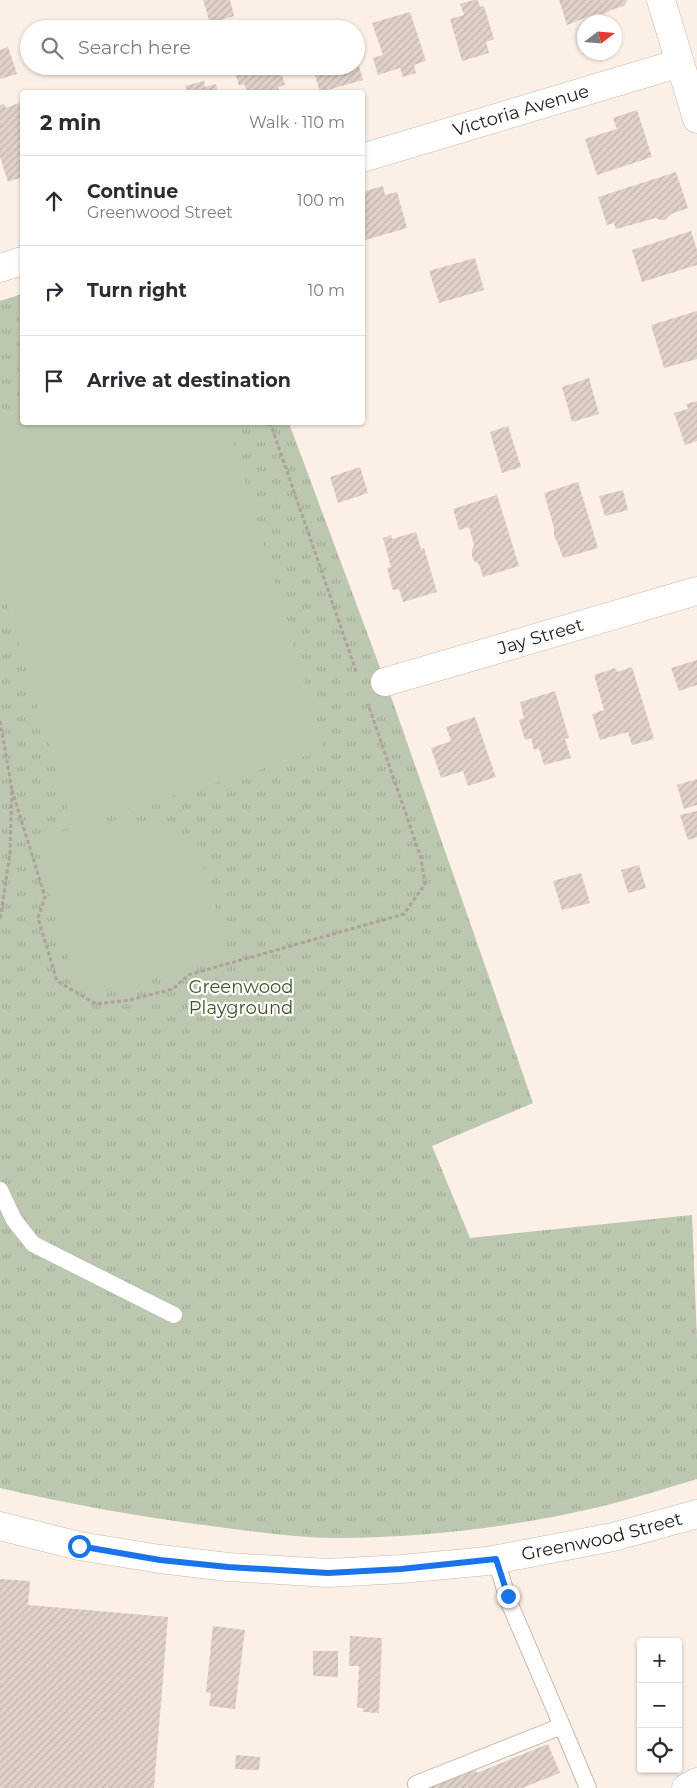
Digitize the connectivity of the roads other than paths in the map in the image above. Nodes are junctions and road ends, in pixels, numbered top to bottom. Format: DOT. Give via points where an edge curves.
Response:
graph roads {
  1 [pos="661,0"];
  2 [pos="680,63"];
  3 [pos="697,119"];
  4 [pos="365,157"];
  5 [pos="20,262"];
  6 [pos="0,268"];
  7 [pos="697,590"];
  8 [pos="370,687"];
  9 [pos="0,1190"];
  10 [pos="7,1224"];
  11 [pos="174,1315"];
  12 [pos="697,1514"];
  13 [pos="0,1526"];
  14 [pos="496,1559"];
  15 [pos="562,1726"];
  16 [pos="697,1782"];
  17 [pos="416,1784"];
  18 [pos="588,1788"];
  19 [pos="686,1788"];
  1 -- 2 [label="street"];
  2 -- 3 [label="street"];
  2 -- 4 [label="street, Victoria Avenue"];
  5 -- 6 [label="street"];
  7 -- 8 [label="street, Jay Street"];
  9 -- 10 [label="lane"];
  10 -- 11 [label="lane" via="33,1244"];
  12 -- 14 [label="street, Greenwood Street" via="614,1537"];
  13 -- 14 [label="street, Greenwood Street" via="79,1546 160,1560 228,1567 328,1573"];
  14 -- 15 [label="lane" via="508,1600"];
  15 -- 17 [label="lane"];
  15 -- 18 [label="lane"];
  16 -- 19 [label="street"];
}
